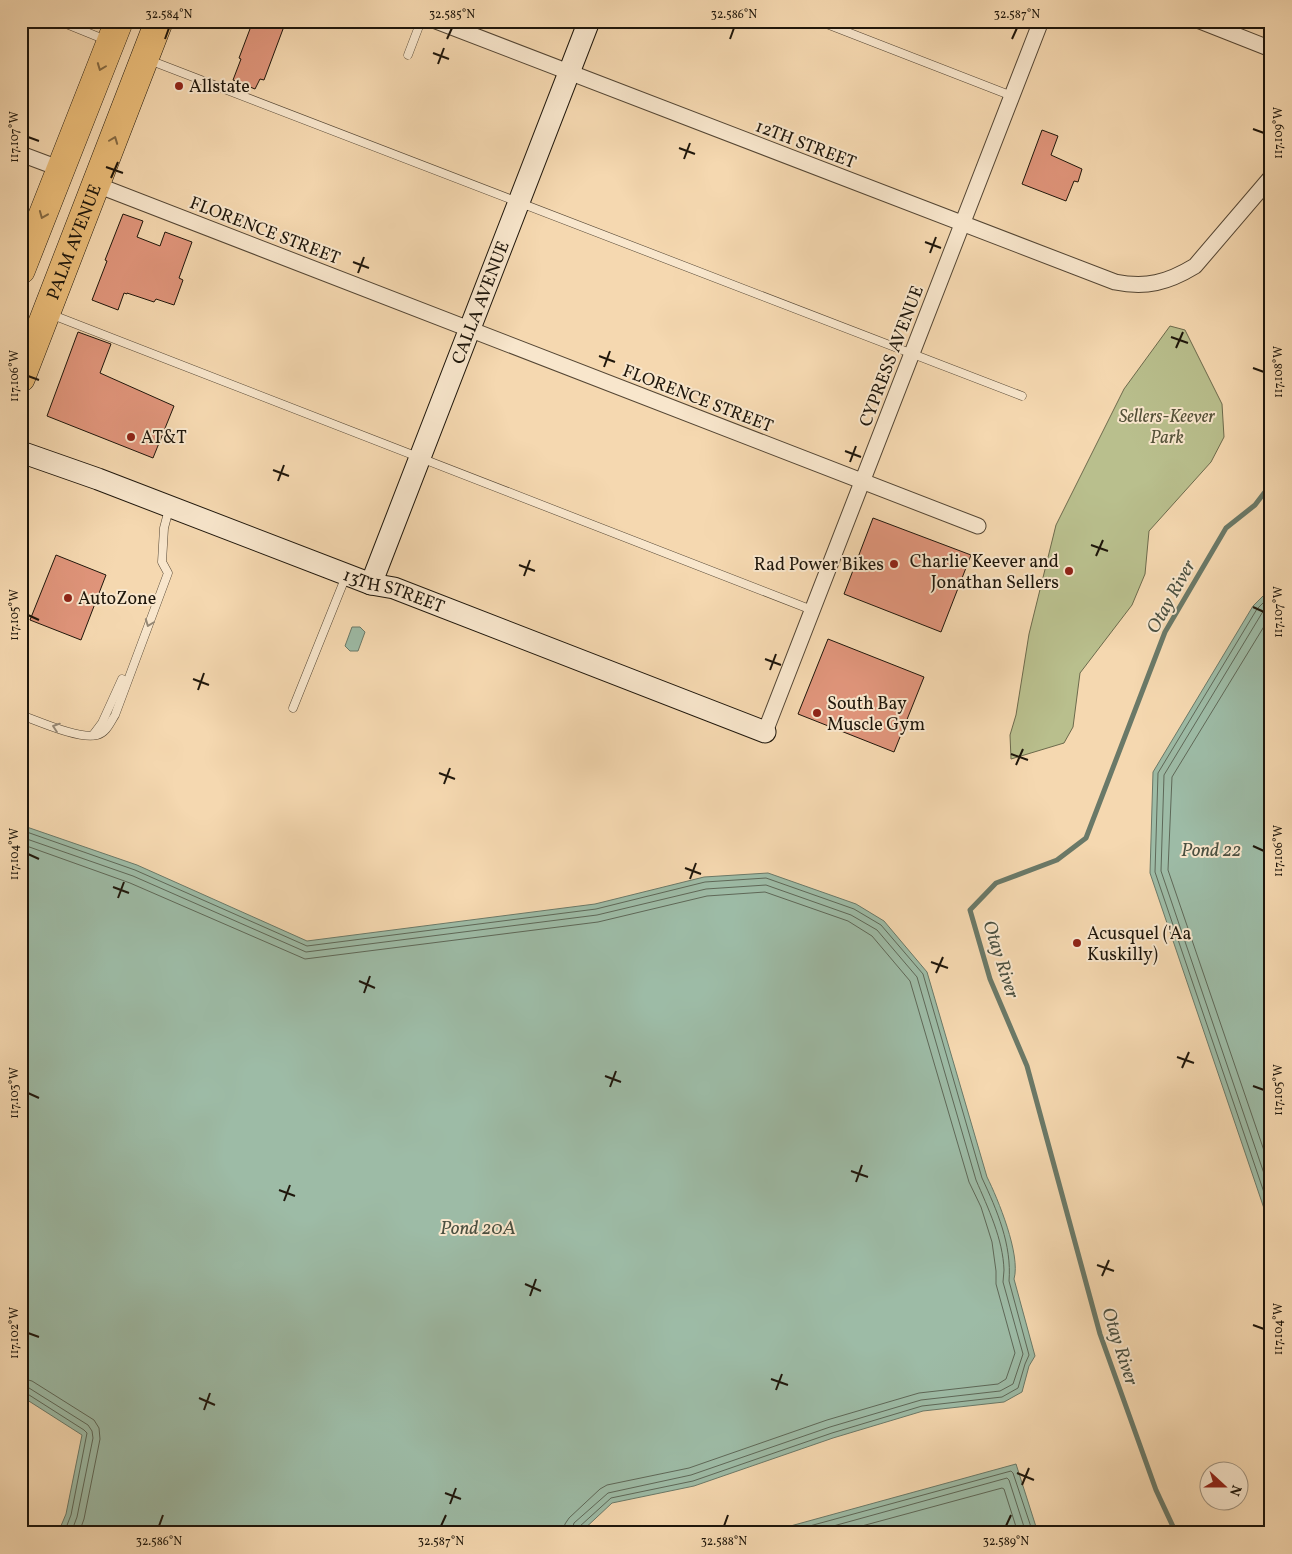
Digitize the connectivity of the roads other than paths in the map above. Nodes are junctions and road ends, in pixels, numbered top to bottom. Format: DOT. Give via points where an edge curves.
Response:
graph roads {
  1 [pos="59,21"];
  2 [pos="146,21"];
  3 [pos="160,21"];
  4 [pos="421,21"];
  5 [pos="436,21"];
  6 [pos="589,21"];
  7 [pos="819,21"];
  8 [pos="1041,21"];
  9 [pos="1200,21"];
  10 [pos="115,32"];
  11 [pos="1271,49"];
  12 [pos="408,55"];
  13 [pos="145,59"];
  14 [pos="569,73"];
  15 [pos="1012,96"];
  16 [pos="21,154"];
  17 [pos="61,169"];
  18 [pos="1271,177"];
  19 [pos="97,185"];
  20 [pos="519,202"];
  21 [pos="963,224"];
  22 [pos="21,270"];
  23 [pos="46,313"];
  24 [pos="469,329"];
  25 [pos="912,354"];
  26 [pos="21,378"];
  27 [pos="1022,396"];
  28 [pos="21,452"];
  29 [pos="419,458"];
  30 [pos="862,482"];
  31 [pos="170,507"];
  32 [pos="978,526"];
  33 [pos="346,574"];
  34 [pos="371,584"];
  35 [pos="812,610"];
  36 [pos="293,708"];
  37 [pos="21,715"];
  38 [pos="765,732"];
  1 -- 10 [label="lane"];
  2 -- 13 [label="highway" via="143,34"];
  3 -- 13 [label="highway, PALM AVENUE"];
  4 -- 12 [label="lane"];
  5 -- 14 [label="street, 12TH STREET"];
  6 -- 14 [label="street, CALLA AVENUE"];
  7 -- 15 [label="lane"];
  8 -- 15 [label="street, CYPRESS AVENUE"];
  9 -- 11 [label="street"];
  10 -- 17 [label="highway, one-way"];
  19 -- 13 [label="highway, PALM AVENUE, one-way"];
  13 -- 20 [label="lane"];
  14 -- 20 [label="street, CALLA AVENUE"];
  14 -- 21 [label="street, 12TH STREET"];
  15 -- 21 [label="street, CYPRESS AVENUE"];
  16 -- 17 [label="street"];
  17 -- 22 [label="highway, one-way"];
  18 -- 21 [label="street, 12TH STREET" via="1195,266 1181,275 1144,285 1114,282"];
  19 -- 23 [label="highway, PALM AVENUE"];
  19 -- 24 [label="street, FLORENCE STREET"];
  20 -- 24 [label="street, CALLA AVENUE"];
  20 -- 25 [label="lane"];
  21 -- 25 [label="street, CYPRESS AVENUE"];
  23 -- 26 [label="highway, PALM AVENUE"];
  23 -- 29 [label="lane"];
  24 -- 29 [label="street, CALLA AVENUE"];
  24 -- 30 [label="street, FLORENCE STREET"];
  25 -- 27 [label="lane"];
  25 -- 30 [label="street, CYPRESS AVENUE"];
  28 -- 31 [label="street, 13TH STREET"];
  29 -- 34 [label="street, CALLA AVENUE"];
  29 -- 35 [label="lane"];
  30 -- 32 [label="street, FLORENCE STREET"];
  30 -- 35 [label="street, CYPRESS AVENUE"];
  31 -- 33 [label="street, 13TH STREET"];
  31 -- 37 [label="lane, one-way" via="164,528 162,562 168,573 115,715 107,728 91,736"];
  33 -- 34 [label="street, 13TH STREET"];
  33 -- 36 [label="lane"];
  34 -- 38 [label="street, 13TH STREET" via="394,588"];
  35 -- 38 [label="street, CYPRESS AVENUE"];
}
